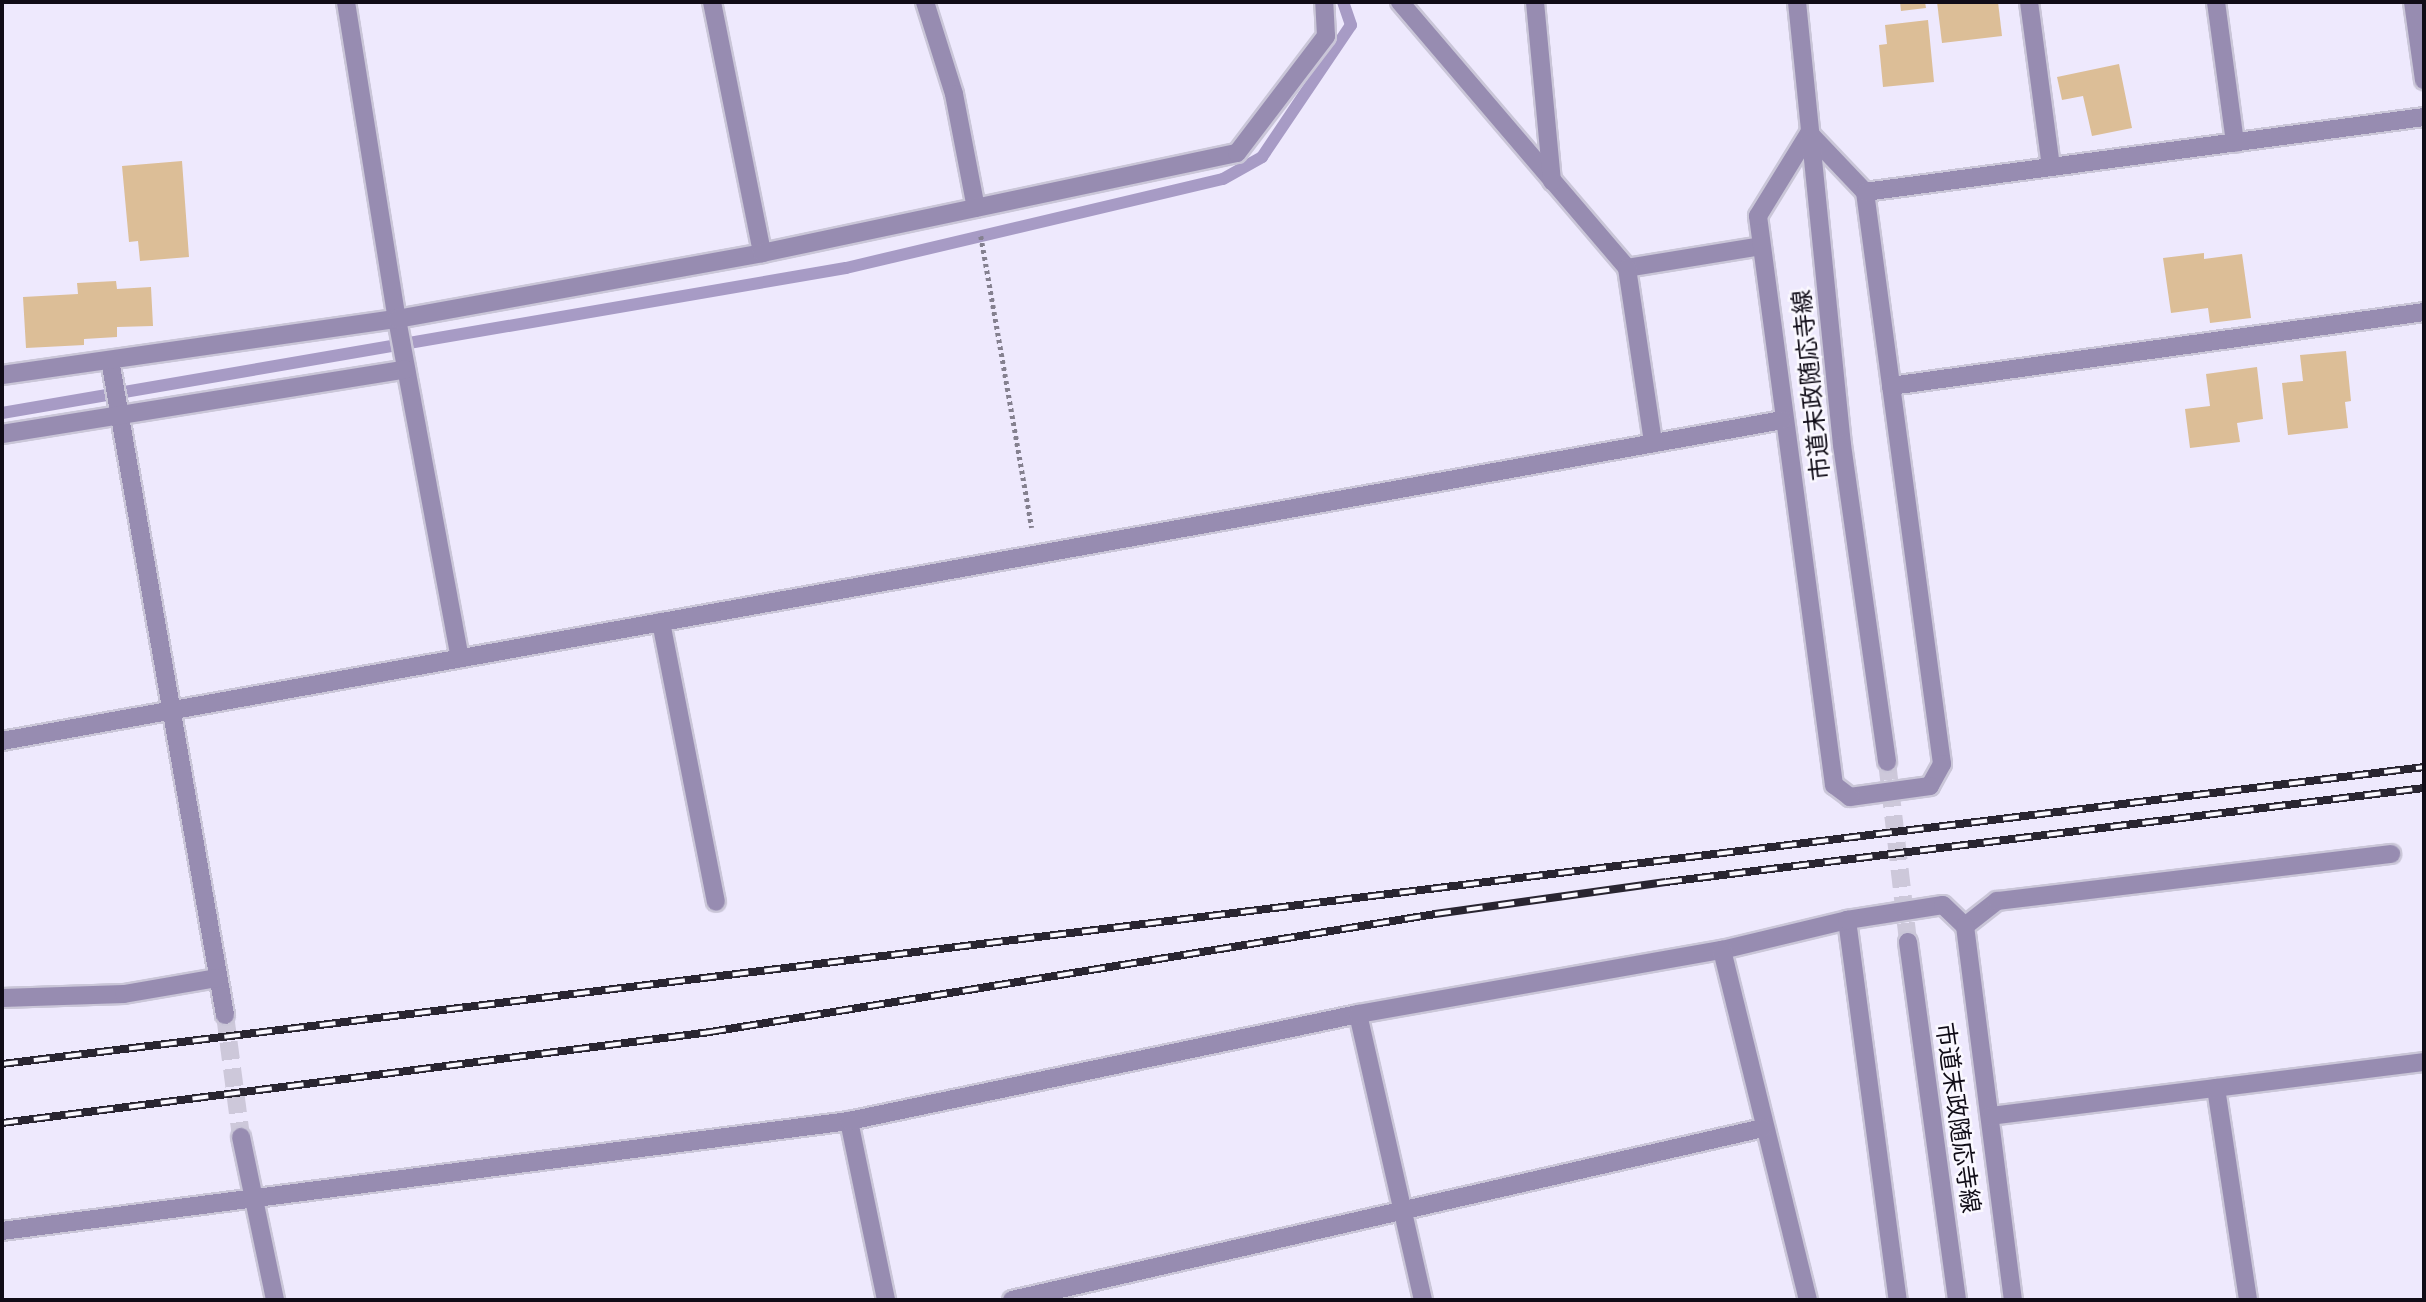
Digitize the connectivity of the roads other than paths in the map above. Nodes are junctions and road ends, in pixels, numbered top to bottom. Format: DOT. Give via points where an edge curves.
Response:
graph roads {
  1 [pos="346,2"];
  2 [pos="712,2"];
  3 [pos="925,2"];
  4 [pos="1324,2"];
  5 [pos="1400,2"];
  6 [pos="1535,2"];
  7 [pos="1797,2"];
  8 [pos="2029,2"];
  9 [pos="2217,2"];
  10 [pos="2413,2"];
  11 [pos="2424,80"];
  12 [pos="2424,117"];
  13 [pos="1809,133"];
  14 [pos="2235,142"];
  15 [pos="2051,167"];
  16 [pos="1552,181"];
  17 [pos="1865,192"];
  18 [pos="976,208"];
  19 [pos="1761,246"];
  20 [pos="762,253"];
  21 [pos="1627,268"];
  22 [pos="2424,312"];
  23 [pos="397,319"];
  24 [pos="110,360"];
  25 [pos="406,369"];
  26 [pos="2,375"];
  27 [pos="1891,386"];
  28 [pos="118,415"];
  29 [pos="1782,420"];
  30 [pos="2,434"];
  31 [pos="1653,443"];
  32 [pos="662,622"];
  33 [pos="460,658"];
  34 [pos="171,710"];
  35 [pos="2,741"];
  36 [pos="1887,762"];
  37 [pos="2391,854"];
  38 [pos="716,902"];
  39 [pos="1847,920"];
  40 [pos="1965,926"];
  41 [pos="1908,942"];
  42 [pos="1722,950"];
  43 [pos="218,978"];
  44 [pos="2,998"];
  45 [pos="225,1014"];
  46 [pos="1358,1014"];
  47 [pos="2424,1062"];
  48 [pos="2216,1088"];
  49 [pos="1990,1116"];
  50 [pos="849,1121"];
  51 [pos="1763,1128"];
  52 [pos="241,1137"];
  53 [pos="251,1201"];
  54 [pos="1404,1209"];
  55 [pos="2,1231"];
  56 [pos="275,1300"];
  57 [pos="886,1300"];
  58 [pos="1012,1300"];
  59 [pos="1423,1300"];
  60 [pos="1808,1300"];
  61 [pos="1898,1300"];
  62 [pos="1957,1300"];
  63 [pos="2013,1300"];
  64 [pos="2248,1300"];
  1 -- 23 [label="street"];
  2 -- 20 [label="street"];
  3 -- 18 [label="street" via="954,94"];
  4 -- 18 [label="street" via="1326,36 1237,153"];
  5 -- 16 [label="street"];
  6 -- 16 [label="street"];
  7 -- 13 [label="street, 市道末政随応寺線"];
  8 -- 15 [label="street"];
  9 -- 14 [label="street"];
  10 -- 11 [label="street"];
  12 -- 14 [label="street"];
  13 -- 17 [label="street"];
  13 -- 19 [label="street" via="1758,216"];
  13 -- 36 [label="street, 市道末政随応寺線" via="1842,445"];
  14 -- 15 [label="street"];
  15 -- 17 [label="street"];
  16 -- 21 [label="street"];
  17 -- 27 [label="street"];
  18 -- 20 [label="street"];
  19 -- 21 [label="street"];
  19 -- 29 [label="street"];
  20 -- 23 [label="street"];
  21 -- 31 [label="street"];
  22 -- 27 [label="street"];
  23 -- 24 [label="street"];
  23 -- 25 [label="street"];
  24 -- 26 [label="street"];
  24 -- 28 [label="street"];
  25 -- 28 [label="street"];
  25 -- 33 [label="street"];
  27 -- 29 [label="street" via="1942,764 1930,786 1850,797 1834,785"];
  28 -- 30 [label="street"];
  28 -- 34 [label="street"];
  29 -- 31 [label="street"];
  31 -- 32 [label="street"];
  32 -- 33 [label="street"];
  32 -- 38 [label="street"];
  33 -- 34 [label="street"];
  34 -- 35 [label="street"];
  34 -- 43 [label="street"];
  37 -- 40 [label="street" via="1997,901"];
  39 -- 40 [label="street" via="1943,905"];
  39 -- 42 [label="street"];
  39 -- 61 [label="street"];
  40 -- 49 [label="street"];
  41 -- 62 [label="street, 市道末政随応寺線"];
  42 -- 46 [label="street"];
  42 -- 51 [label="street"];
  43 -- 44 [label="street" via="124,994"];
  43 -- 45 [label="street"];
  46 -- 50 [label="street"];
  46 -- 54 [label="street"];
  47 -- 48 [label="street"];
  48 -- 49 [label="street"];
  48 -- 64 [label="street"];
  49 -- 63 [label="street"];
  50 -- 53 [label="street"];
  50 -- 57 [label="street"];
  51 -- 54 [label="street"];
  51 -- 60 [label="street"];
  52 -- 53 [label="street"];
  53 -- 55 [label="street"];
  53 -- 56 [label="street"];
  54 -- 58 [label="street"];
  54 -- 59 [label="street"];
}
